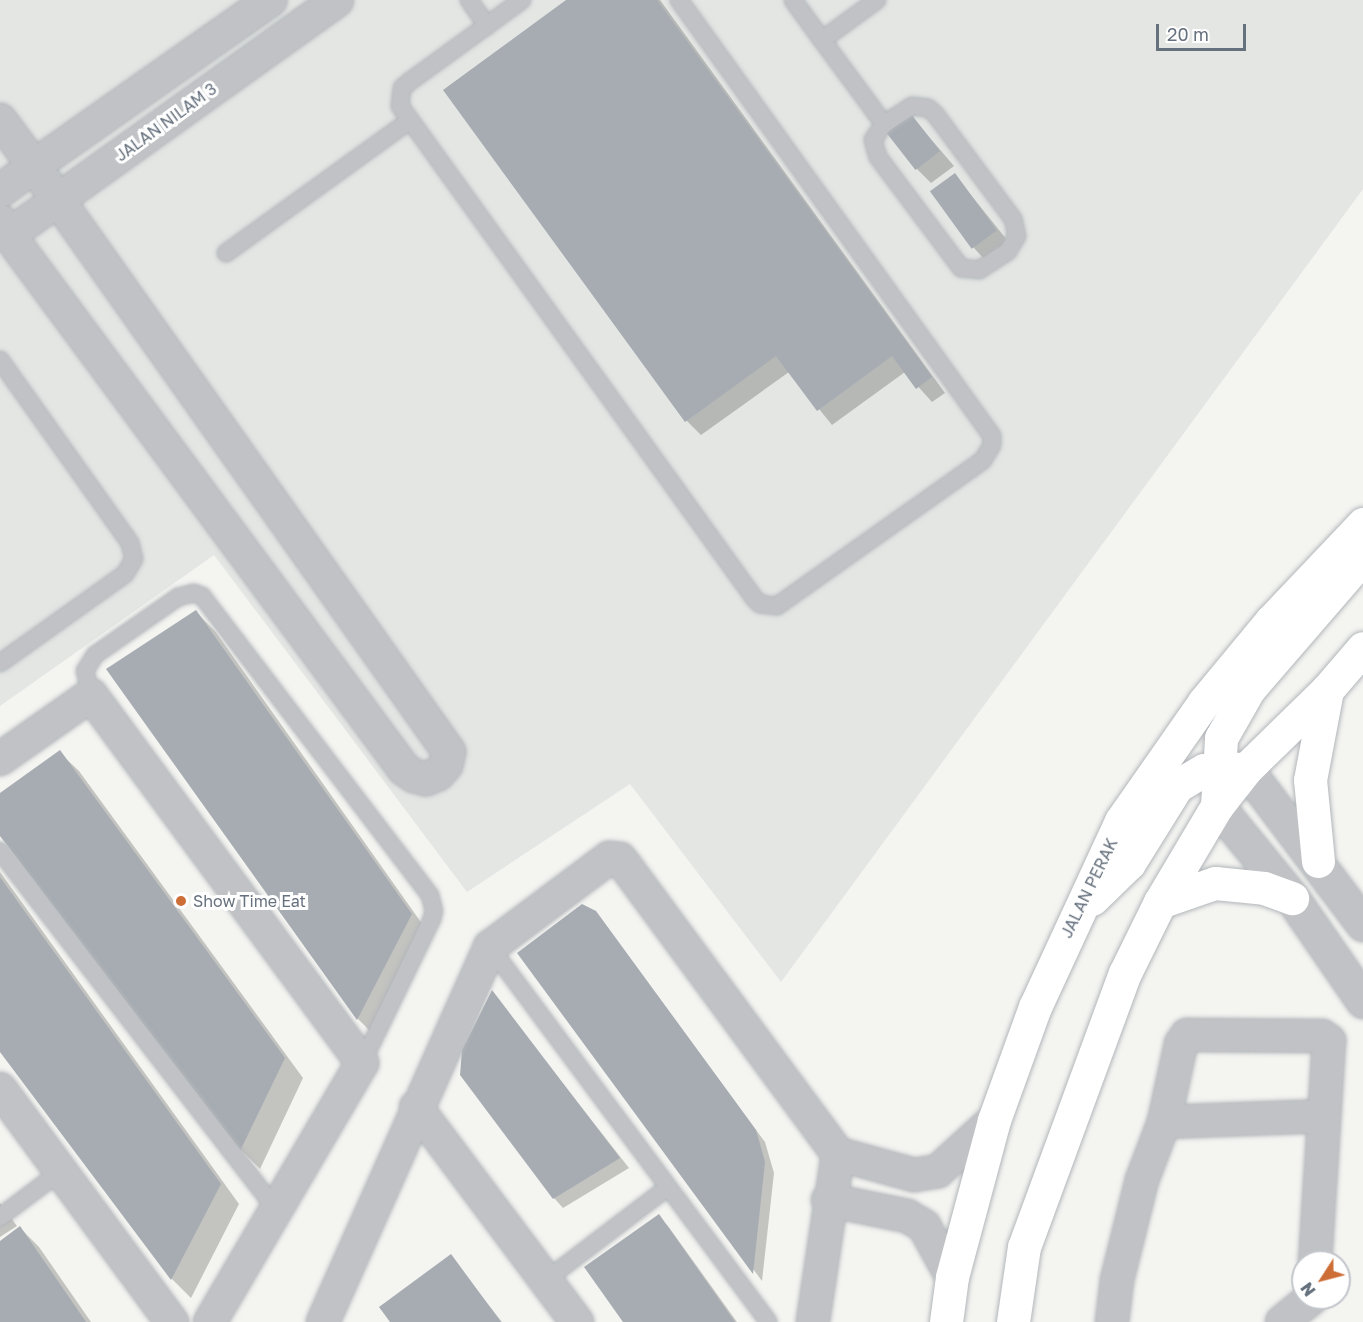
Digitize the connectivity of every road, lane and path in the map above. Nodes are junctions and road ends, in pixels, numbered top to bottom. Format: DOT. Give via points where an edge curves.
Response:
graph roads {
  1 [pos="270,0"];
  2 [pos="337,0"];
  3 [pos="469,0"];
  4 [pos="522,0"];
  5 [pos="679,0"];
  6 [pos="793,0"];
  7 [pos="878,0"];
  8 [pos="487,26"];
  9 [pos="822,40"];
  10 [pos="0,120"];
  11 [pos="409,121"];
  12 [pos="884,124"];
  13 [pos="34,166"];
  14 [pos="0,191"];
  15 [pos="58,200"];
  16 [pos="4,228"];
  17 [pos="226,253"];
  18 [pos="0,360"];
  19 [pos="1363,524"];
  20 [pos="1363,557"];
  21 [pos="1363,648"];
  22 [pos="0,663"];
  23 [pos="1327,690"];
  24 [pos="91,695"];
  25 [pos="0,759"];
  26 [pos="1232,769"];
  27 [pos="1217,806"];
  28 [pos="0,851"];
  29 [pos="1318,861"];
  30 [pos="1292,898"];
  31 [pos="1160,902"];
  32 [pos="1074,917"];
  33 [pos="1363,924"];
  34 [pos="490,947"];
  35 [pos="1363,1001"];
  36 [pos="362,1063"];
  37 [pos="0,1089"];
  38 [pos="416,1107"];
  39 [pos="1324,1116"];
  40 [pos="994,1119"];
  41 [pos="1164,1122"];
  42 [pos="838,1154"];
  43 [pos="61,1171"];
  44 [pos="668,1187"];
  45 [pos="828,1200"];
  46 [pos="276,1209"];
  47 [pos="0,1216"];
  48 [pos="1316,1250"];
  49 [pos="952,1277"];
  50 [pos="546,1280"];
  51 [pos="1298,1310"];
  52 [pos="172,1322"];
  53 [pos="210,1322"];
  54 [pos="323,1322"];
  55 [pos="577,1322"];
  56 [pos="768,1322"];
  57 [pos="813,1322"];
  58 [pos="946,1322"];
  59 [pos="1013,1322"];
  60 [pos="1112,1322"];
  61 [pos="1282,1322"];
  1 -- 13 [label="street"];
  2 -- 15 [label="street, JALAN NILAM 3"];
  3 -- 8 [label="lane"];
  4 -- 8 [label="lane"];
  5 -- 11 [label="lane" via="992,436 992,445 983,460 785,603 768,606 754,598"];
  6 -- 9 [label="lane"];
  7 -- 9 [label="lane"];
  8 -- 11 [label="lane" via="402,88 400,106"];
  9 -- 12 [label="lane"];
  10 -- 13 [label="street"];
  11 -- 17 [label="lane"];
  12 -- 12 [label="lane" via="912,106 928,108 935,114 1012,219 1017,236 1008,251 979,270 961,268 955,262 878,157 873,140"];
  13 -- 14 [label="street"];
  13 -- 15 [label="street"];
  15 -- 16 [label="street, JALAN NILAM 3"];
  15 -- 16 [label="street" via="449,752 446,765 438,774 426,779 404,769"];
  18 -- 22 [label="lane" via="130,543 134,559 125,574"];
  19 -- 32 [label="main road, JALAN PERAK" via="1271,621 1204,702 1121,820"];
  20 -- 26 [label="main road" via="1249,688 1221,738"];
  21 -- 23 [label="main road"];
  23 -- 26 [label="main road"];
  23 -- 29 [label="main road" via="1310,780"];
  24 -- 25 [label="street"];
  24 -- 36 [label="street"];
  24 -- 36 [label="lane" via="85,671 95,655 178,597 194,593 202,597 430,895 432,919"];
  26 -- 27 [label="main road"];
  26 -- 29 [label="street"];
  26 -- 32 [label="main road" via="1204,770 1177,786 1129,863"];
  27 -- 30 [label="street"];
  27 -- 31 [label="main road"];
  28 -- 46 [label="lane"];
  29 -- 33 [label="street"];
  30 -- 31 [label="main road" via="1264,888 1215,883"];
  30 -- 35 [label="street"];
  31 -- 59 [label="main road" via="1125,973 1024,1247"];
  32 -- 40 [label="main road, JALAN PERAK" via="1035,1007"];
  34 -- 38 [label="street"];
  34 -- 42 [label="street" via="600,861 620,859"];
  34 -- 44 [label="lane"];
  36 -- 46 [label="street"];
  37 -- 43 [label="street"];
  38 -- 50 [label="street"];
  38 -- 54 [label="street"];
  39 -- 41 [label="street"];
  39 -- 41 [label="street" via="1329,1041 1322,1036 1187,1035 1181,1044"];
  39 -- 48 [label="street"];
  40 -- 42 [label="street" via="938,1171 914,1175"];
  40 -- 49 [label="main road, JALAN PERAK"];
  41 -- 60 [label="street" via="1142,1180 1117,1280"];
  42 -- 45 [label="street"];
  43 -- 47 [label="lane"];
  43 -- 52 [label="street"];
  44 -- 50 [label="lane"];
  44 -- 56 [label="lane"];
  45 -- 49 [label="street" via="907,1215 924,1226"];
  45 -- 57 [label="street"];
  46 -- 53 [label="street"];
  49 -- 58 [label="main road, JALAN PERAK"];
  50 -- 55 [label="street"];
  51 -- 61 [label="street"];
}
